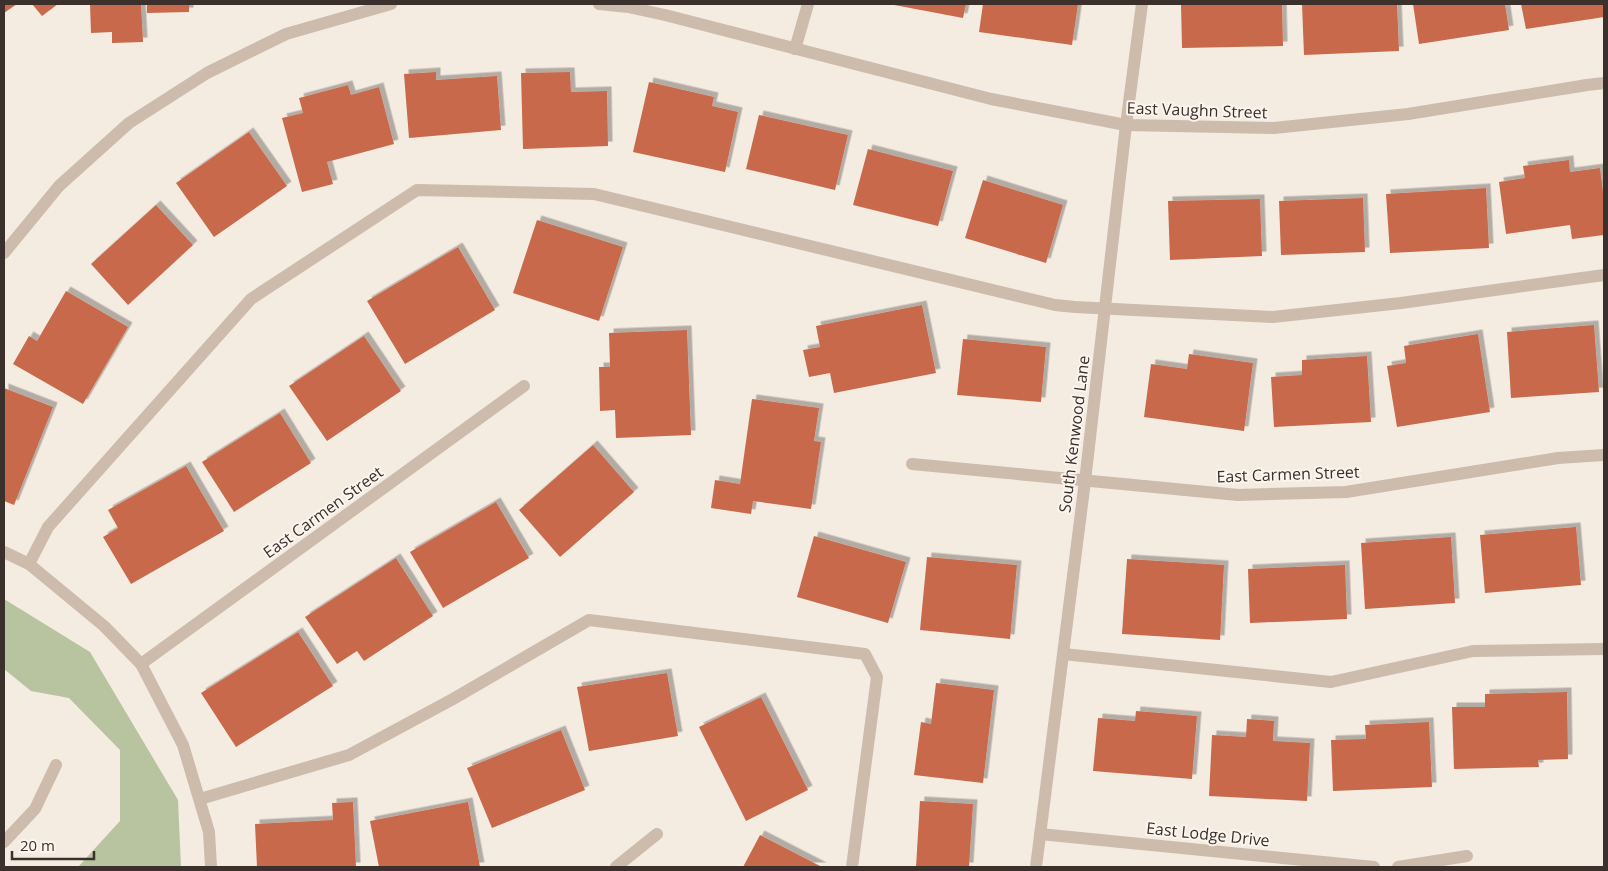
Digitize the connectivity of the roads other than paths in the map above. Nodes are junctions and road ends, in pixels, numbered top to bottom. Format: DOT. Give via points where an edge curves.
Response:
graph roads {
  1 [pos="391,4"];
  2 [pos="599,4"];
  3 [pos="808,4"];
  4 [pos="1142,4"];
  5 [pos="664,10"];
  6 [pos="795,49"];
  7 [pos="1604,84"];
  8 [pos="1126,124"];
  9 [pos="4,253"];
  10 [pos="1604,275"];
  11 [pos="1105,309"];
  12 [pos="524,386"];
  13 [pos="1604,456"];
  14 [pos="912,464"];
  15 [pos="1084,481"];
  16 [pos="4,552"];
  17 [pos="30,564"];
  18 [pos="1604,649"];
  19 [pos="1063,654"];
  20 [pos="141,664"];
  21 [pos="56,765"];
  22 [pos="200,799"];
  23 [pos="657,834"];
  24 [pos="1040,834"];
  25 [pos="4,842"];
  26 [pos="1467,856"];
  27 [pos="210,867"];
  28 [pos="616,867"];
  29 [pos="852,867"];
  30 [pos="1036,867"];
  31 [pos="1374,867"];
  32 [pos="1398,867"];
  1 -- 9 [label="street" via="286,34 207,73 129,123 60,186"];
  2 -- 5 [label="street, East Vaughn Street"];
  3 -- 6 [label="street"];
  4 -- 8 [label="street, South Kenwood Lane"];
  5 -- 6 [label="street, East Vaughn Street"];
  6 -- 8 [label="street, East Vaughn Street" via="991,99"];
  7 -- 8 [label="street, East Vaughn Street" via="1408,114 1274,128"];
  8 -- 11 [label="street, South Kenwood Lane"];
  10 -- 11 [label="street" via="1273,317"];
  11 -- 15 [label="street, South Kenwood Lane"];
  11 -- 17 [label="street" via="1055,305 594,194 417,190 251,300 48,526"];
  12 -- 20 [label="street, East Carmen Street"];
  13 -- 15 [label="street, East Carmen Street" via="1558,458 1346,492 1238,496"];
  14 -- 15 [label="street, East Carmen Street"];
  15 -- 19 [label="street, South Kenwood Lane"];
  16 -- 17 [label="street"];
  17 -- 20 [label="street" via="104,626"];
  18 -- 19 [label="street" via="1474,651 1331,682"];
  19 -- 24 [label="street, South Kenwood Lane"];
  20 -- 22 [label="street" via="183,744"];
  21 -- 25 [label="street" via="35,809"];
  22 -- 27 [label="street" via="209,832"];
  22 -- 29 [label="street" via="349,755 589,620 866,654 877,678"];
  23 -- 28 [label="street"];
  24 -- 30 [label="street, South Kenwood Lane"];
  24 -- 31 [label="street, East Lodge Drive"];
  26 -- 32 [label="street"];
}
